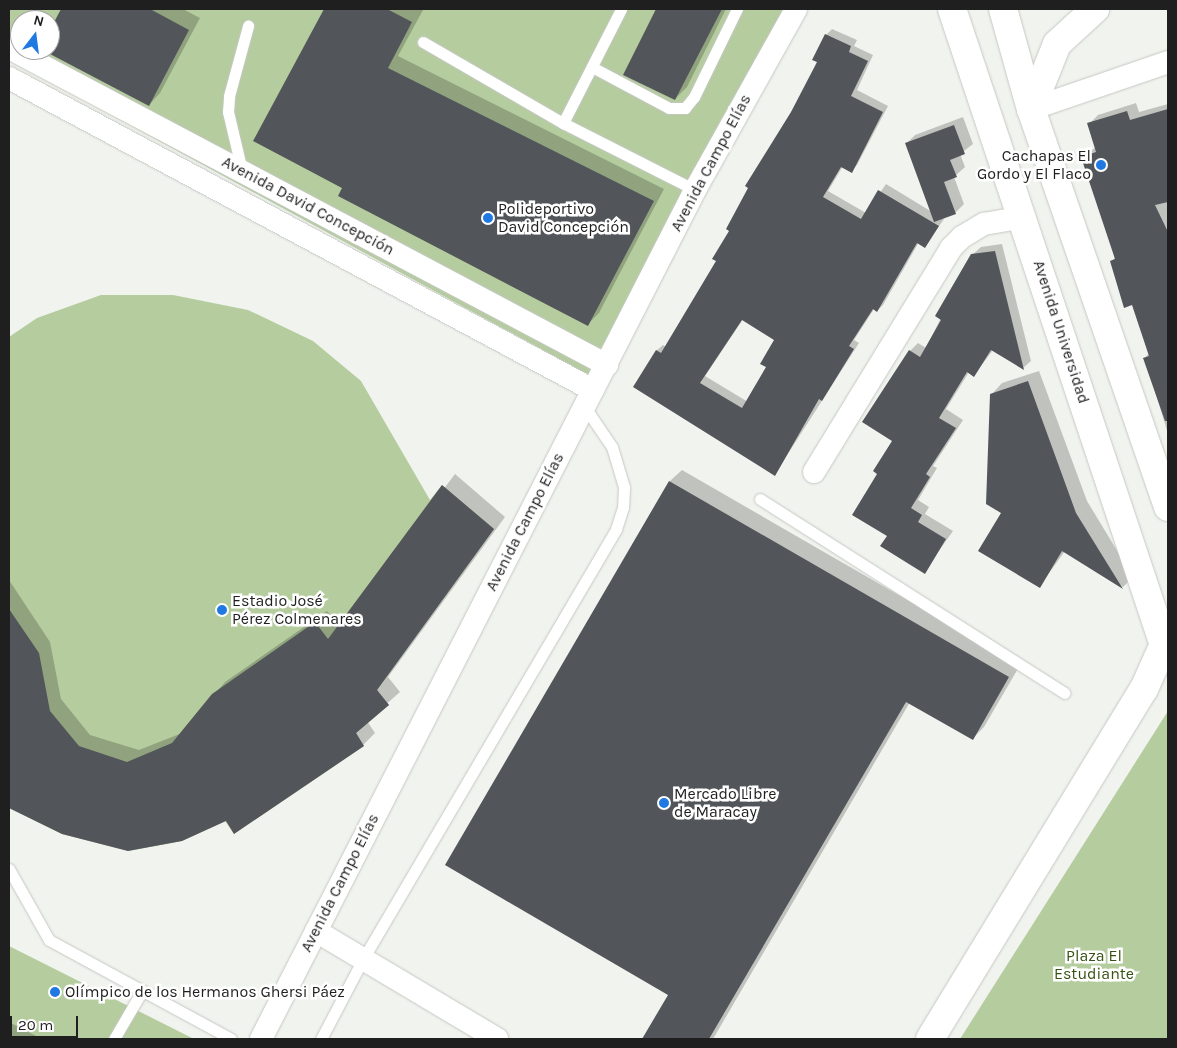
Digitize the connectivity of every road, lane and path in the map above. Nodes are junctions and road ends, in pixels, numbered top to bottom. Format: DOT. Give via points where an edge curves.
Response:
graph roads {
  1 [pos="621,9"];
  2 [pos="737,9"];
  3 [pos="796,9"];
  4 [pos="952,9"];
  5 [pos="1003,9"];
  6 [pos="1095,9"];
  7 [pos="248,26"];
  8 [pos="423,42"];
  9 [pos="9,48"];
  10 [pos="1168,62"];
  11 [pos="592,67"];
  12 [pos="9,78"];
  13 [pos="1031,109"];
  14 [pos="563,123"];
  15 [pos="242,171"];
  16 [pos="695,190"];
  17 [pos="1023,217"];
  18 [pos="608,365"];
  19 [pos="589,398"];
  20 [pos="814,472"];
  21 [pos="760,500"];
  22 [pos="1168,507"];
  23 [pos="1167,645"];
  24 [pos="1064,693"];
  25 [pos="9,868"];
  26 [pos="316,931"];
  27 [pos="363,959"];
  28 [pos="142,991"];
  29 [pos="114,1039"];
  30 [pos="231,1039"];
  31 [pos="261,1039"];
  32 [pos="321,1039"];
  33 [pos="497,1039"];
  34 [pos="930,1039"];
  1 -- 11 [label="lane"];
  2 -- 11 [label="lane" via="694,97 685,108 668,108"];
  3 -- 16 [label="street, Avenida Campo Elías"];
  4 -- 17 [label="street, Avenida Universidad"];
  5 -- 13 [label="street"];
  6 -- 13 [label="street" via="1057,44"];
  7 -- 15 [label="lane" via="229,96 228,112"];
  8 -- 14 [label="lane"];
  9 -- 15 [label="street, Avenida David Concepción"];
  10 -- 13 [label="street"];
  11 -- 14 [label="lane"];
  12 -- 19 [label="street, Avenida David Concepción"];
  13 -- 22 [label="street"];
  14 -- 16 [label="lane"];
  15 -- 18 [label="street, Avenida David Concepción"];
  16 -- 18 [label="street, Avenida Campo Elías"];
  17 -- 20 [label="street" via="984,224 962,236 951,248"];
  17 -- 23 [label="street, Avenida Universidad"];
  18 -- 19 [label="street, Avenida Campo Elías"];
  19 -- 26 [label="street, Avenida Campo Elías"];
  19 -- 27 [label="lane" via="612,447 624,487 623,508 616,530"];
  21 -- 24 [label="lane"];
  23 -- 34 [label="street" via="1144,689"];
  25 -- 28 [label="lane" via="49,940"];
  26 -- 27 [label="street"];
  26 -- 31 [label="street, Avenida Campo Elías"];
  27 -- 32 [label="lane"];
  27 -- 33 [label="street"];
  28 -- 29 [label="lane"];
  28 -- 30 [label="lane"];
}
